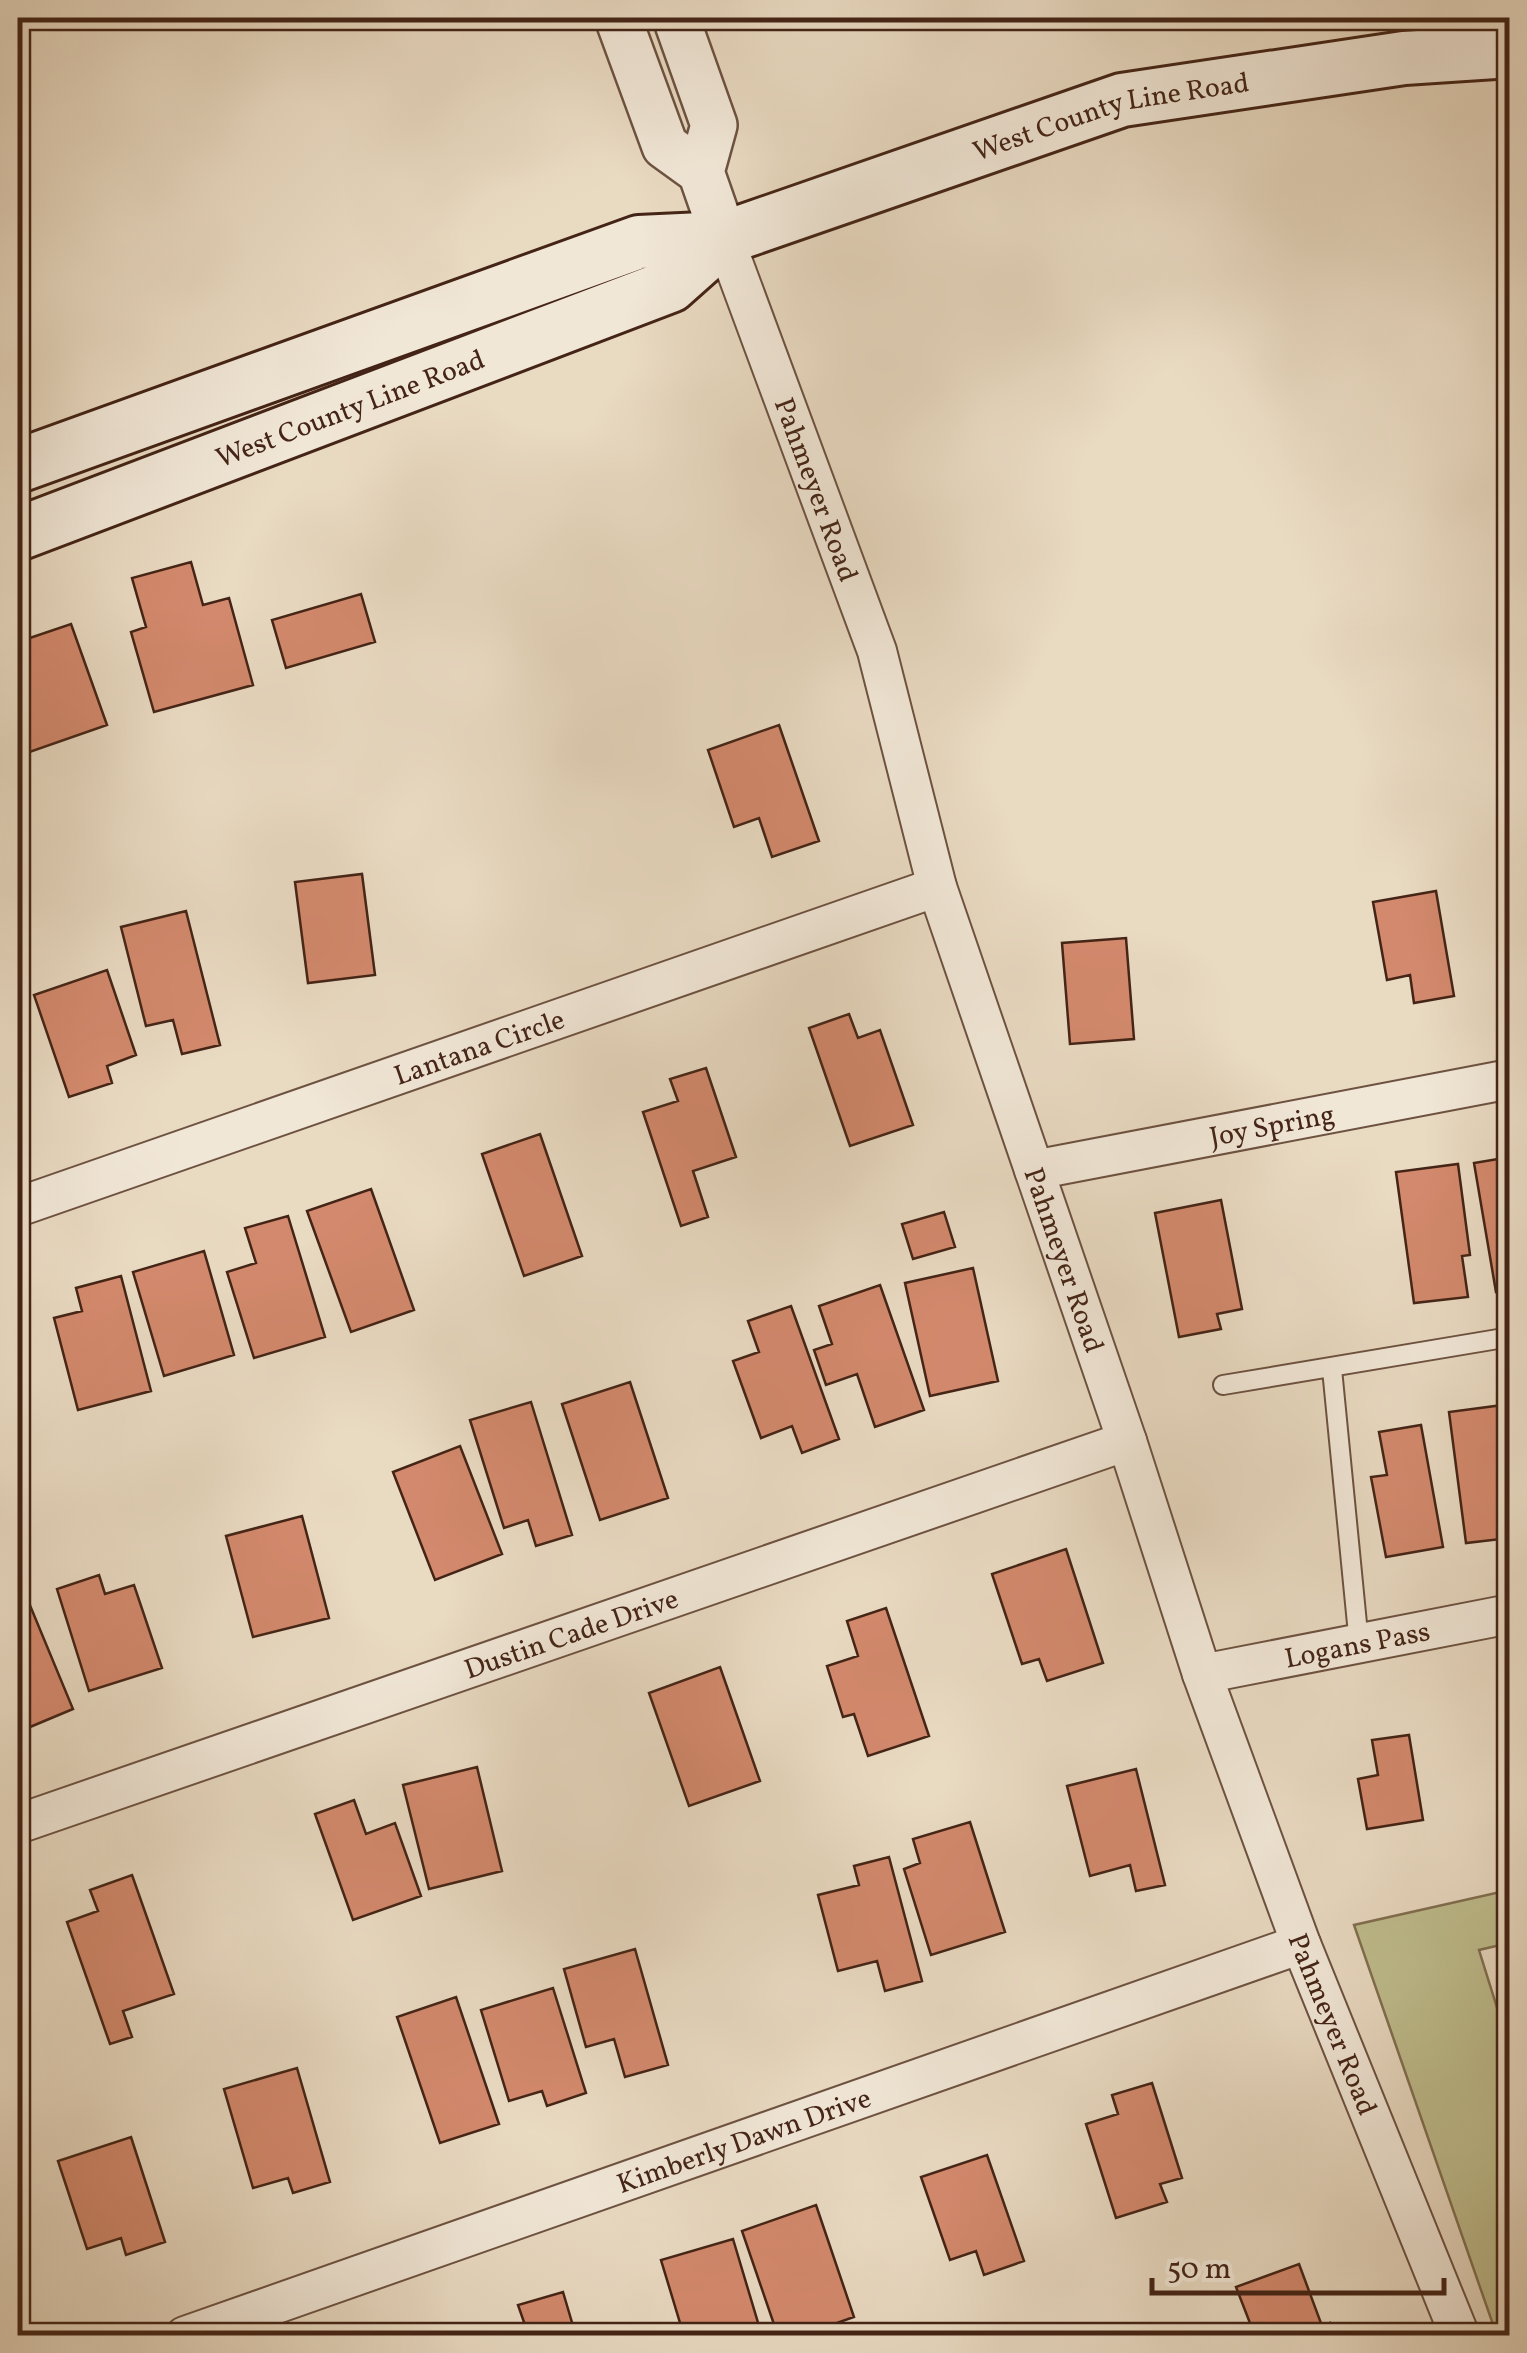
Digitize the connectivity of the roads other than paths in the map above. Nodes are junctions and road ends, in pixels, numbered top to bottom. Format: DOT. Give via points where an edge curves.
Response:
graph roads {
  1 [pos="618,18"];
  2 [pos="676,18"];
  3 [pos="1510,51"];
  4 [pos="702,172"];
  5 [pos="724,238"];
  6 [pos="18,466"];
  7 [pos="18,534"];
  8 [pos="937,887"];
  9 [pos="1510,1078"];
  10 [pos="1034,1170"];
  11 [pos="18,1207"];
  12 [pos="1510,1337"];
  13 [pos="1332,1369"];
  14 [pos="1223,1386"];
  15 [pos="1126,1441"];
  16 [pos="1510,1614"];
  17 [pos="1359,1644"];
  18 [pos="1202,1674"];
  19 [pos="18,1824"];
  20 [pos="1301,1944"];
  21 [pos="185,2336"];
  22 [pos="1460,2336"];
  1 -- 4 [label="street" via="665,146"];
  2 -- 4 [label="street" via="714,125"];
  3 -- 5 [label="main road, West County Line Road" via="1404,58 1122,100"];
  4 -- 5 [label="street, Pahmeyer Road"];
  5 -- 6 [label="main road, West County Line Road" via="639,242"];
  5 -- 7 [label="main road, West County Line Road" via="670,286"];
  5 -- 8 [label="street, Pahmeyer Road" via="877,651"];
  8 -- 10 [label="street, Pahmeyer Road"];
  8 -- 11 [label="street, Lantana Circle"];
  9 -- 10 [label="street, Joy Spring"];
  10 -- 15 [label="street, Pahmeyer Road"];
  12 -- 13 [label="lane"];
  13 -- 14 [label="lane"];
  13 -- 17 [label="lane"];
  15 -- 18 [label="street, Pahmeyer Road"];
  15 -- 19 [label="street, Dustin Cade Drive"];
  16 -- 17 [label="street, Logans Pass"];
  17 -- 18 [label="street, Logans Pass"];
  18 -- 20 [label="street, Pahmeyer Road"];
  20 -- 21 [label="street, Kimberly Dawn Drive"];
  20 -- 22 [label="street, Pahmeyer Road"];
}
